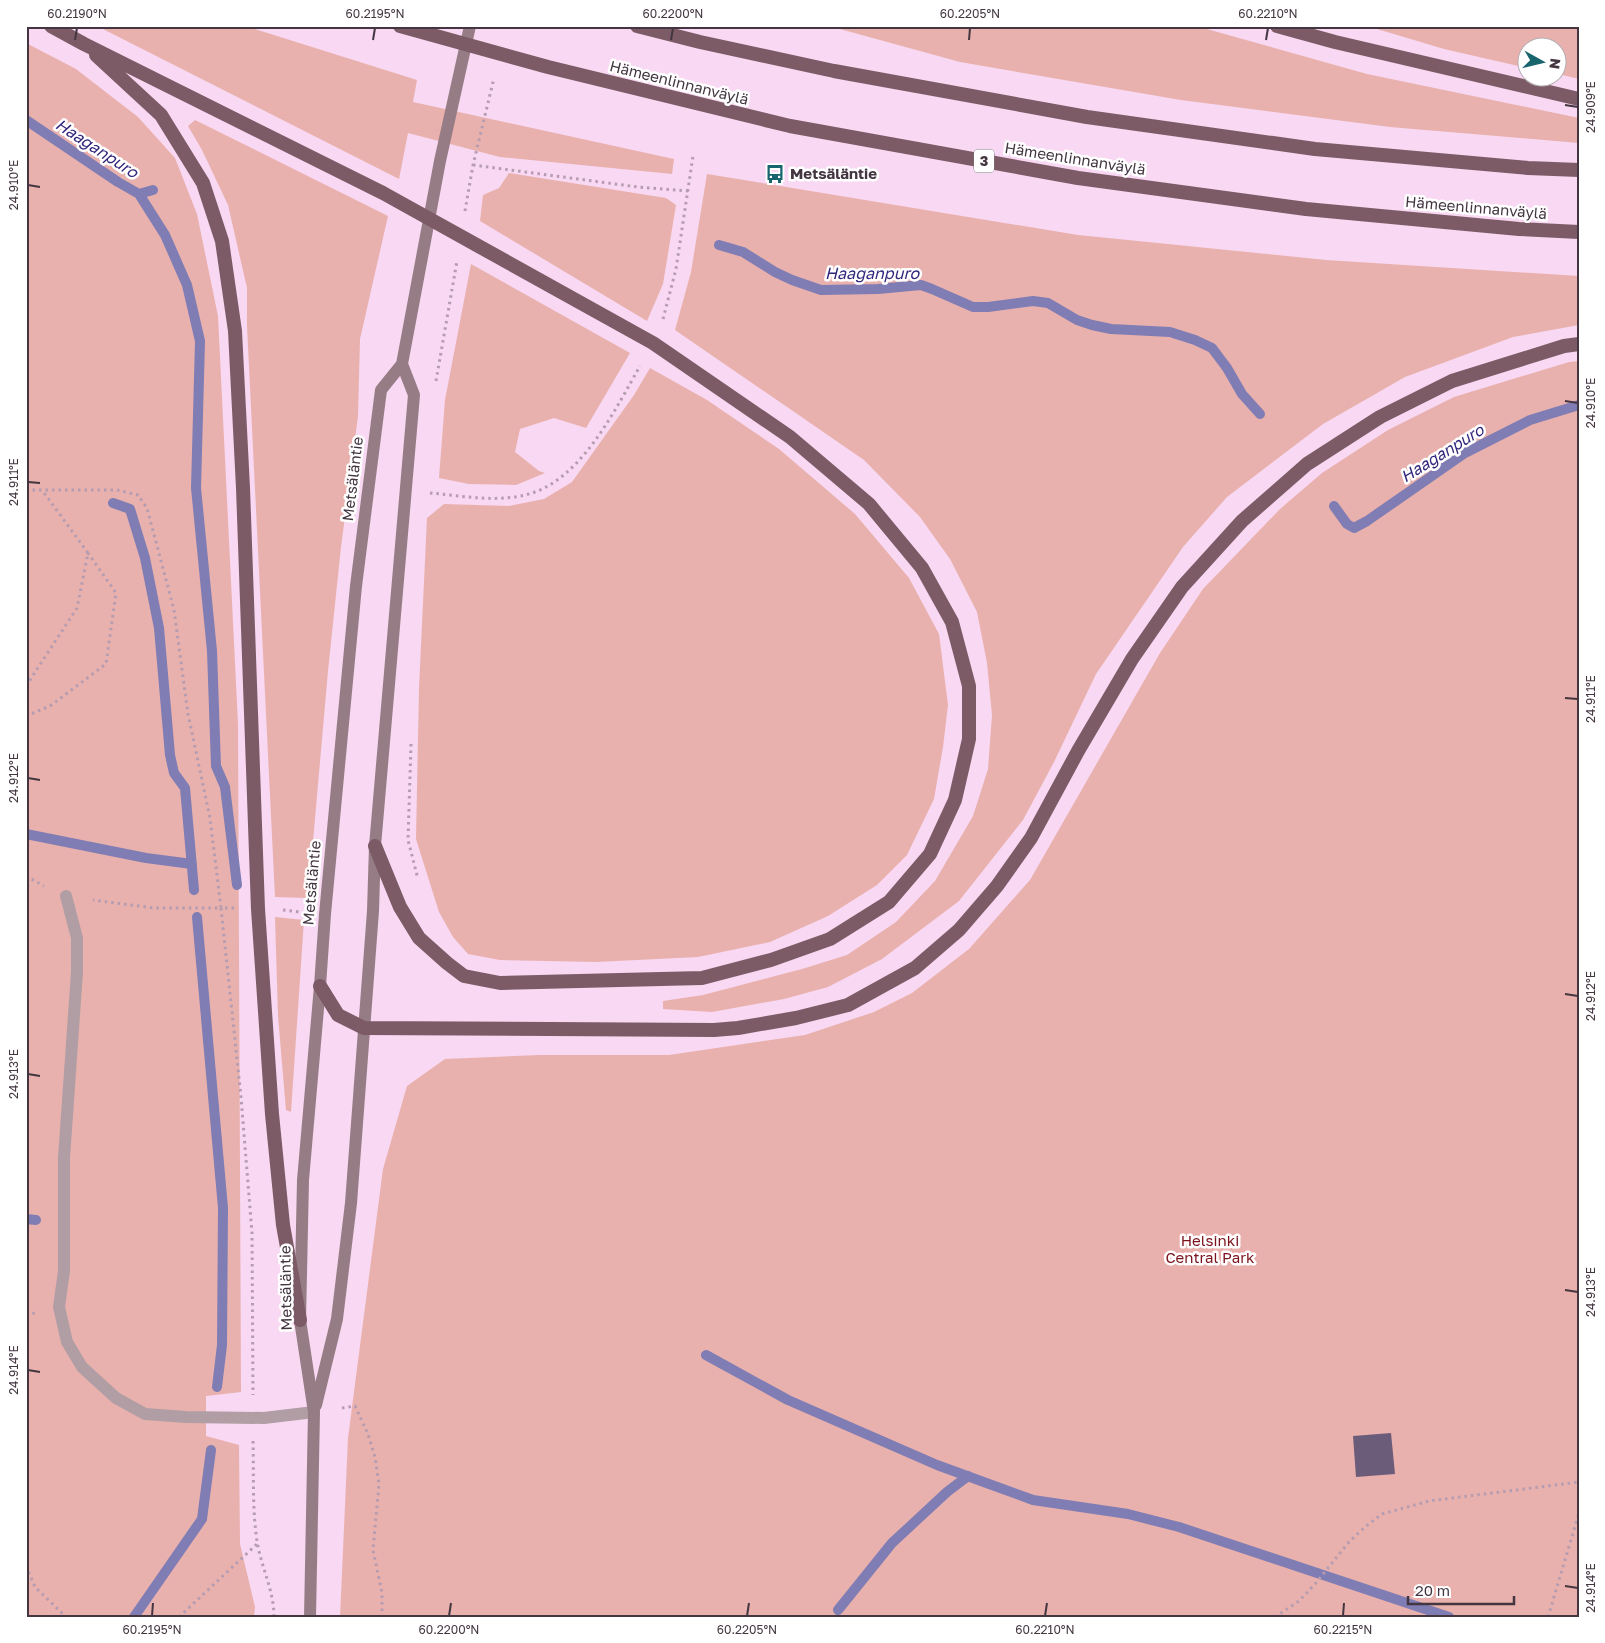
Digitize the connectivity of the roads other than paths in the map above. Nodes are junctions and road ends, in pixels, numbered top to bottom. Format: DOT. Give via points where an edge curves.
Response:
graph roads {
  1 [pos="51,26"];
  2 [pos="400,26"];
  3 [pos="470,26"];
  4 [pos="637,26"];
  5 [pos="1277,26"];
  6 [pos="84,44"];
  7 [pos="1579,99"];
  8 [pos="1579,170"];
  9 [pos="1579,232"];
  10 [pos="1579,344"];
  11 [pos="402,364"];
  12 [pos="375,846"];
  13 [pos="66,896"];
  14 [pos="320,986"];
  15 [pos="364,1028"];
  16 [pos="300,1320"];
  17 [pos="314,1412"];
  18 [pos="310,1617"];
  1 -- 6 [label="highway"];
  2 -- 9 [label="highway, Hämeenlinnanväylä / 3" via="548,68 790,126 1078,178 1306,209"];
  3 -- 11 [label="main road, Metsäläntie" via="440,161"];
  4 -- 8 [label="highway" via="834,71 1087,117 1315,149"];
  5 -- 7 [label="highway"];
  6 -- 12 [label="highway" via="383,193 653,343 790,437 869,504 922,568 952,622 970,686 969,739 954,800 930,854 889,902 830,939 771,960 702,978 500,983 464,976 419,938 400,907"];
  6 -- 16 [label="highway" via="161,115 203,182 222,241 235,331 258,909 272,1114 283,1225"];
  10 -- 15 [label="highway" via="1452,381 1380,417 1307,464 1242,521 1182,587 1132,659 1031,838 997,886 959,930 916,968 848,1004 796,1018 738,1028"];
  11 -- 12 [label="main road, Metsäläntie" via="414,395"];
  11 -- 14 [label="main road, Metsäläntie" via="381,390 373,450 349,655"];
  12 -- 15 [label="main road, Metsäläntie"];
  13 -- 17 [label="lane" via="77,938 64,1158 64,1272 59,1307 67,1342 82,1367 116,1398 145,1414 264,1418"];
  14 -- 15 [label="highway" via="338,1015"];
  14 -- 16 [label="main road, Metsäläntie" via="303,1180"];
  15 -- 17 [label="main road, Metsäläntie" via="351,1203 337,1319"];
  16 -- 17 [label="main road, Metsäläntie"];
  17 -- 18 [label="main road, Metsäläntie"];
}
